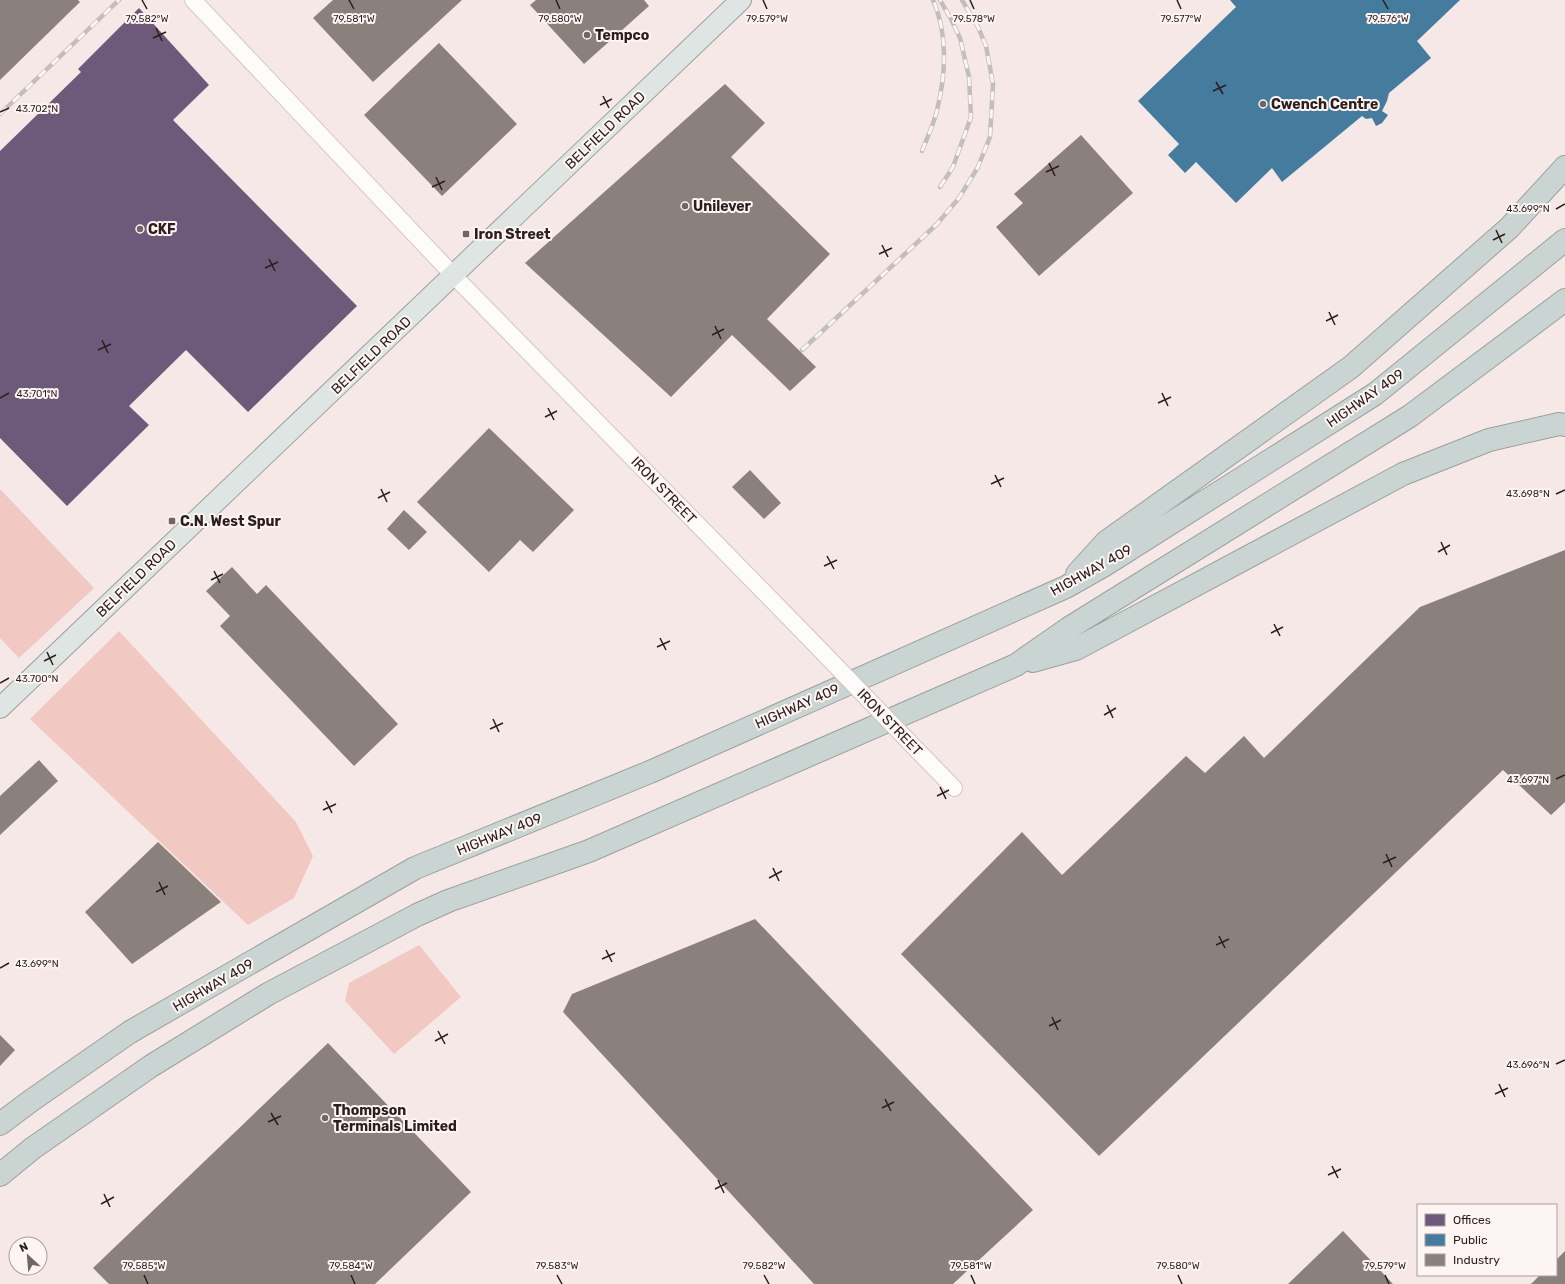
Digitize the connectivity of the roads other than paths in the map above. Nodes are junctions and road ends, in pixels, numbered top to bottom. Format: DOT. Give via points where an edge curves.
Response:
graph roads {
  1 [pos="193,0"];
  2 [pos="741,0"];
  3 [pos="1565,167"];
  4 [pos="1565,240"];
  5 [pos="454,276"];
  6 [pos="1565,300"];
  7 [pos="1565,424"];
  8 [pos="1066,587"];
  9 [pos="1016,665"];
  10 [pos="0,708"];
  11 [pos="954,788"];
  12 [pos="0,1124"];
  13 [pos="0,1175"];
  1 -- 5 [label="street, IRON STREET"];
  2 -- 5 [label="main road, BELFIELD ROAD"];
  3 -- 8 [label="highway" via="1510,228 1351,367 1106,542"];
  4 -- 8 [label="highway, HIGHWAY 409" via="1374,394"];
  5 -- 10 [label="main road, BELFIELD ROAD"];
  5 -- 11 [label="street, IRON STREET, bridge"];
  6 -- 9 [label="highway" via="1410,416 1069,628"];
  7 -- 9 [label="highway" via="1489,440 1402,474 1076,649"];
  8 -- 12 [label="highway, HIGHWAY 409" via="650,772 415,868 130,1032"];
  9 -- 13 [label="highway" via="589,851 448,901 417,915 268,994 151,1066 33,1148"];
}
